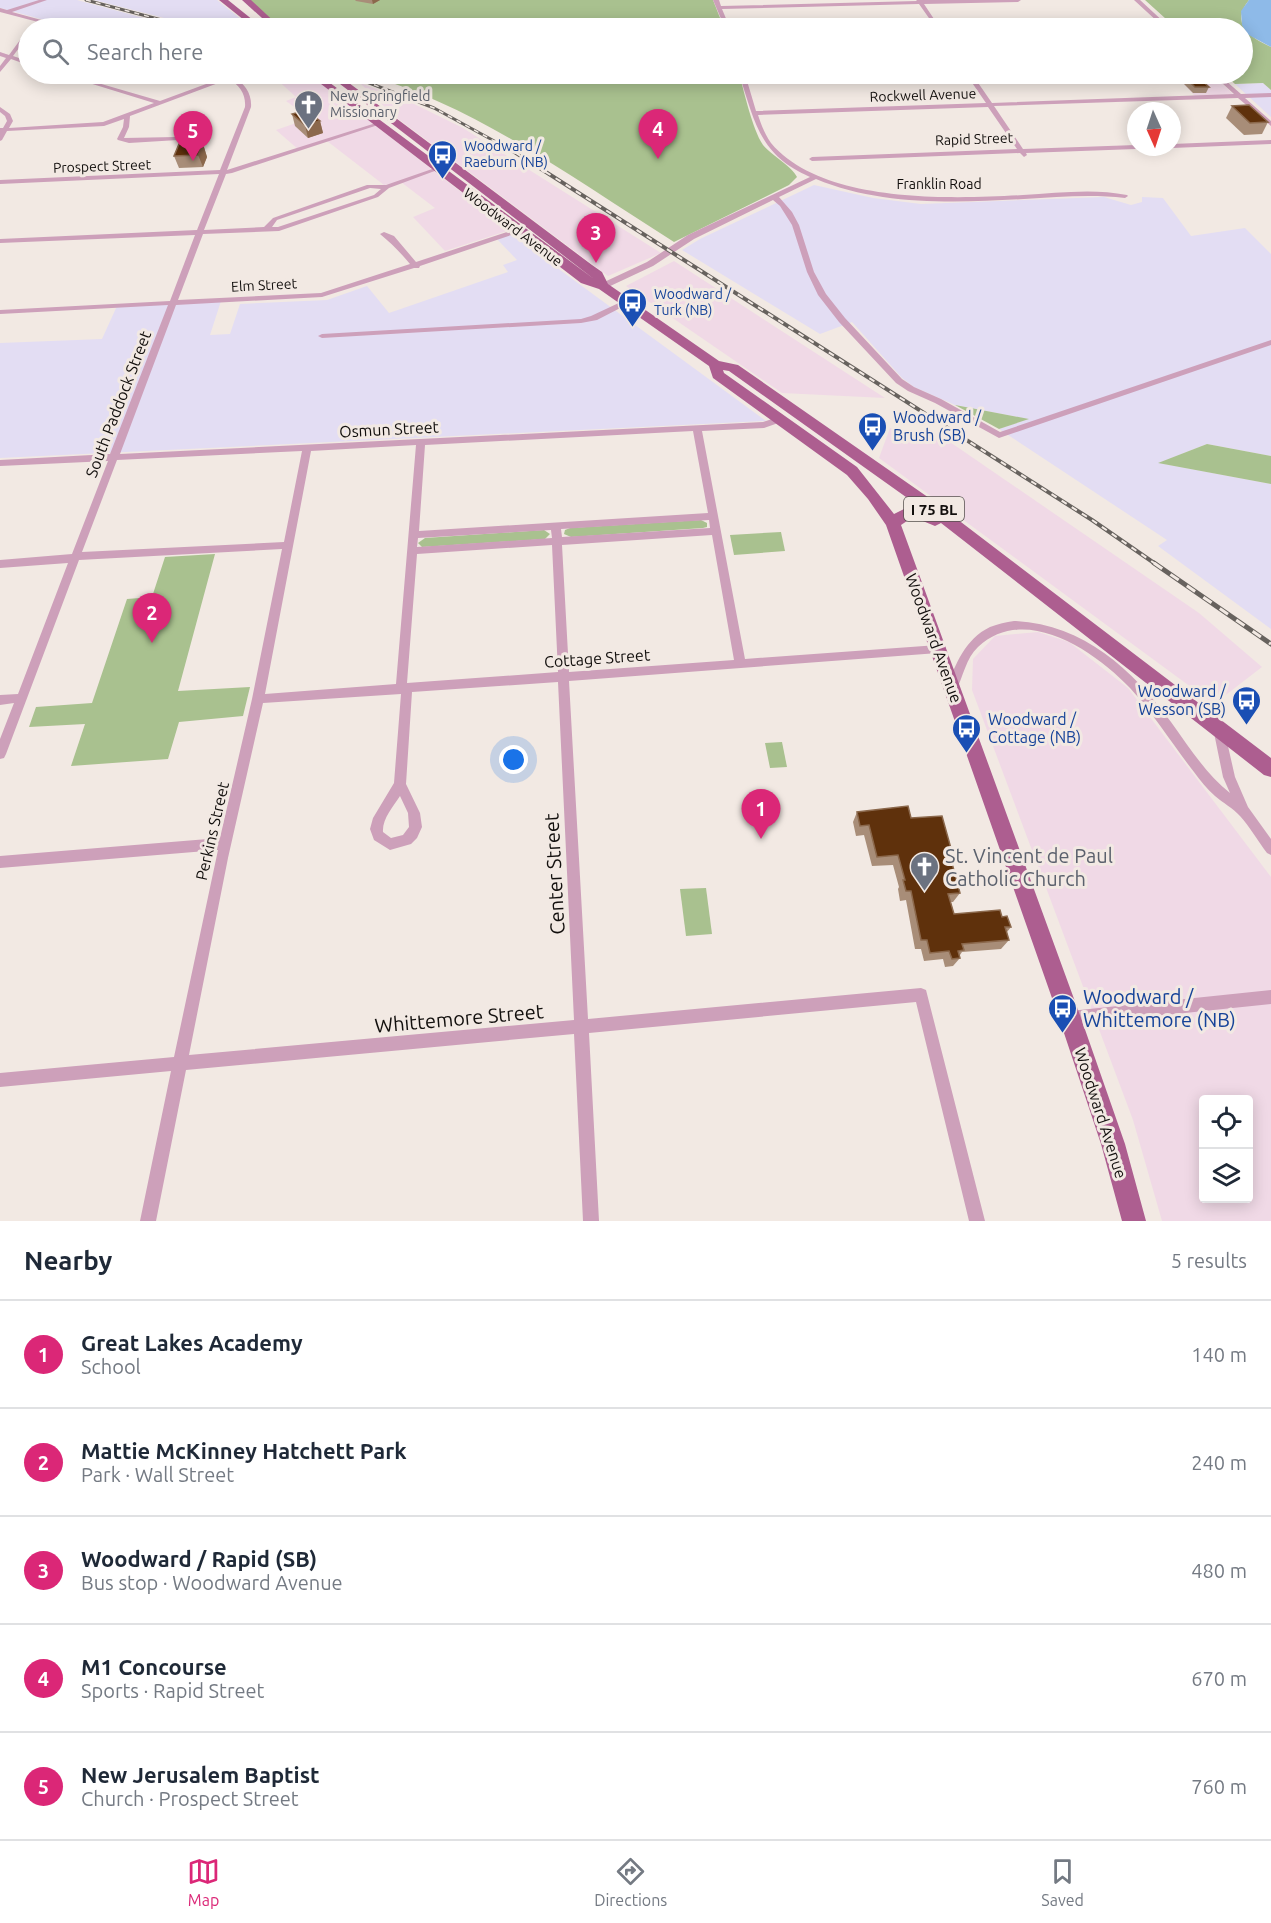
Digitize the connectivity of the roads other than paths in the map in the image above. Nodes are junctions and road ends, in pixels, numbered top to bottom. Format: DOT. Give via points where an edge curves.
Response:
graph roads {
  1 [pos="44,0"];
  2 [pos="223,0"];
  3 [pos="246,0"];
  4 [pos="716,0"];
  5 [pos="1018,0"];
  6 [pos="1137,0"];
  7 [pos="920,1"];
  8 [pos="719,8"];
  9 [pos="2,11"];
  10 [pos="27,18"];
  11 [pos="246,18"];
  12 [pos="266,18"];
  13 [pos="723,18"];
  14 [pos="931,18"];
  15 [pos="1156,18"];
  16 [pos="18,46"];
  17 [pos="0,54"];
  18 [pos="10,57"];
  19 [pos="18,60"];
  20 [pos="0,70"];
  21 [pos="97,84"];
  22 [pos="207,84"];
  23 [pos="240,84"];
  24 [pos="326,84"];
  25 [pos="345,84"];
  26 [pos="745,84"];
  27 [pos="976,84"];
  28 [pos="1225,84"];
  29 [pos="1271,95"];
  30 [pos="1239,97"];
  31 [pos="161,103"];
  32 [pos="990,105"];
  33 [pos="0,109"];
  34 [pos="755,113"];
  35 [pos="127,116"];
  36 [pos="378,124"];
  37 [pos="1271,124"];
  38 [pos="3,130"];
  39 [pos="0,139"];
  40 [pos="176,140"];
  41 [pos="1271,142"];
  42 [pos="1181,146"];
  43 [pos="1127,147"];
  44 [pos="435,152"];
  45 [pos="1022,153"];
  46 [pos="812,159"];
  47 [pos="437,169"];
  48 [pos="222,173"];
  49 [pos="816,177"];
  50 [pos="0,182"];
  51 [pos="387,187"];
  52 [pos="481,187"];
  53 [pos="1125,196"];
  54 [pos="774,197"];
  55 [pos="266,230"];
  56 [pos="519,231"];
  57 [pos="200,233"];
  58 [pos="384,234"];
  59 [pos="0,241"];
  60 [pos="416,266"];
  61 [pos="603,286"];
  62 [pos="173,303"];
  63 [pos="626,303"];
  64 [pos="0,312"];
  65 [pos="322,336"];
  66 [pos="1271,342"];
  67 [pos="715,364"];
  68 [pos="778,420"];
  69 [pos="697,429"];
  70 [pos="421,442"];
  71 [pos="307,448"];
  72 [pos="114,457"];
  73 [pos="0,463"];
  74 [pos="712,516"];
  75 [pos="893,524"];
  76 [pos="556,526"];
  77 [pos="715,531"];
  78 [pos="414,535"];
  79 [pos="557,542"];
  80 [pos="288,544"];
  81 [pos="412,551"];
  82 [pos="75,558"];
  83 [pos="0,564"];
  84 [pos="1012,569"];
  85 [pos="938,649"];
  86 [pos="740,664"];
  87 [pos="564,677"];
  88 [pos="952,688"];
  89 [pos="404,689"];
  90 [pos="21,698"];
  91 [pos="258,699"];
  92 [pos="0,700"];
  93 [pos="1219,728"];
  94 [pos="0,754"];
  95 [pos="1271,769"];
  96 [pos="400,784"];
  97 [pos="1243,812"];
  98 [pos="226,843"];
  99 [pos="1271,849"];
  100 [pos="0,862"];
  101 [pos="1271,998"];
  102 [pos="1070,1018"];
  103 [pos="581,1026"];
  104 [pos="180,1064"];
  105 [pos="0,1080"];
  106 [pos="148,1221"];
  107 [pos="591,1221"];
  108 [pos="977,1221"];
  109 [pos="1134,1221"];
  1 -- 9 [label="street"];
  2 -- 11 [label="main road"];
  3 -- 12 [label="main road"];
  4 -- 8 [label="street"];
  5 -- 7 [label="street"];
  6 -- 15 [label="street"];
  7 -- 8 [label="street"];
  7 -- 14 [label="street"];
  8 -- 13 [label="street"];
  9 -- 10 [label="street"];
  16 -- 18 [label="street"];
  17 -- 18 [label="street"];
  18 -- 19 [label="street"];
  18 -- 20 [label="street"];
  21 -- 31 [label="street"];
  22 -- 31 [label="street"];
  23 -- 48 [label="street, South Paddock Street" via="249,101"];
  24 -- 36 [label="main road, Woodward Avenue / I 75 BL"];
  25 -- 44 [label="main road, Woodward Avenue / I 75 BL"];
  26 -- 34 [label="street, Franklin Road"];
  27 -- 32 [label="street"];
  28 -- 30 [label="street"];
  29 -- 30 [label="street, Rockwell Avenue"];
  30 -- 32 [label="street, Rockwell Avenue"];
  30 -- 37 [label="street"];
  31 -- 35 [label="street"];
  32 -- 34 [label="street, Rockwell Avenue"];
  32 -- 45 [label="street"];
  33 -- 38 [label="street" via="10,118"];
  34 -- 49 [label="street, Franklin Road" via="776,152"];
  35 -- 38 [label="street" via="90,126"];
  35 -- 40 [label="street" via="120,139"];
  36 -- 44 [label="main road" via="385,121 422,149"];
  36 -- 47 [label="main road, Woodward Avenue / I 75 BL"];
  36 -- 48 [label="street, Prospect Street"];
  38 -- 39 [label="street"];
  41 -- 42 [label="street"];
  43 -- 45 [label="street, Rapid Street"];
  44 -- 52 [label="main road, Woodward Avenue / I 75 BL"];
  45 -- 46 [label="street, Rapid Street"];
  47 -- 51 [label="street"];
  47 -- 52 [label="main road" via="446,170 472,190"];
  47 -- 56 [label="main road, Woodward Avenue / I 75 BL"];
  48 -- 50 [label="street, Prospect Street"];
  48 -- 57 [label="street, South Paddock Street"];
  49 -- 53 [label="street, Franklin Road" via="864,192 914,199 1101,193"];
  49 -- 54 [label="street"];
  51 -- 55 [label="street" via="376,196 288,227"];
  51 -- 55 [label="street" via="369,186 322,202 275,219"];
  52 -- 61 [label="main road, Woodward Avenue / I 75 BL" via="598,275"];
  54 -- 61 [label="street"];
  54 -- 66 [label="street" via="788,209 822,294 902,384 999,435"];
  55 -- 57 [label="street"];
  56 -- 60 [label="street, Elm Street"];
  56 -- 61 [label="main road, Woodward Avenue / I 75 BL" via="585,280"];
  57 -- 59 [label="street"];
  57 -- 62 [label="street, South Paddock Street"];
  58 -- 60 [label="street"];
  60 -- 62 [label="street, Elm Street" via="322,296"];
  61 -- 63 [label="main road, Woodward Avenue / I 75 BL"];
  62 -- 64 [label="street, Elm Street"];
  62 -- 72 [label="street, South Paddock Street"];
  63 -- 65 [label="street" via="581,321"];
  63 -- 67 [label="main road, Woodward Avenue / I 75 BL"];
  67 -- 68 [label="main road, Woodward Avenue / I 75 BL" via="718,375"];
  67 -- 84 [label="main road, Woodward Avenue / I 75 BL" via="733,368 855,452"];
  68 -- 69 [label="street, Osmun Street" via="764,425"];
  68 -- 75 [label="main road, Woodward Avenue / I 75 BL" via="852,471"];
  69 -- 70 [label="street, Osmun Street"];
  69 -- 74 [label="street"];
  70 -- 71 [label="street, Osmun Street"];
  70 -- 78 [label="street"];
  71 -- 72 [label="street, Osmun Street"];
  71 -- 80 [label="street, Perkins Street"];
  72 -- 73 [label="street, Osmun Street"];
  72 -- 82 [label="street, South Paddock Street"];
  74 -- 76 [label="street"];
  74 -- 77 [label="street"];
  75 -- 84 [label="main road" via="904,512 927,514"];
  75 -- 85 [label="main road, Woodward Avenue / I 75 BL"];
  76 -- 78 [label="street"];
  76 -- 79 [label="street, Center Street"];
  77 -- 79 [label="street"];
  77 -- 86 [label="street"];
  78 -- 81 [label="street"];
  79 -- 81 [label="street"];
  79 -- 87 [label="street, Center Street"];
  80 -- 82 [label="street"];
  80 -- 91 [label="street, Perkins Street"];
  81 -- 89 [label="street"];
  82 -- 83 [label="street"];
  82 -- 90 [label="street, South Paddock Street"];
  84 -- 93 [label="main road, Woodward Avenue / I 75 BL"];
  85 -- 86 [label="street, Cottage Street"];
  85 -- 88 [label="main road, Woodward Avenue / I 75 BL"];
  86 -- 87 [label="street, Cottage Street"];
  87 -- 89 [label="street, Cottage Street"];
  87 -- 103 [label="street, Center Street"];
  88 -- 97 [label="street" via="970,648 984,636 1019,626 1058,631 1086,646 1130,681 1218,791"];
  88 -- 102 [label="main road, Woodward Avenue / I 75 BL"];
  89 -- 91 [label="street, Cottage Street"];
  89 -- 96 [label="street"];
  90 -- 92 [label="street"];
  90 -- 94 [label="street, South Paddock Street"];
  91 -- 98 [label="street, Perkins Street"];
  93 -- 95 [label="main road, Woodward Avenue / I 75 BL"];
  93 -- 97 [label="street" via="1229,777"];
  96 -- 96 [label="street" via="376,825 378,836 390,844 407,840 417,826 417,818"];
  97 -- 99 [label="street"];
  98 -- 100 [label="street"];
  98 -- 104 [label="street, Perkins Street"];
  101 -- 102 [label="street"];
  102 -- 109 [label="main road, Woodward Avenue / I 75 BL" via="1113,1144"];
  103 -- 104 [label="street, Whittemore Street"];
  103 -- 107 [label="street, Center Street"];
  103 -- 108 [label="street, Whittemore Street" via="921,995"];
  104 -- 105 [label="street, Whittemore Street"];
  104 -- 106 [label="street, Perkins Street"];
}
